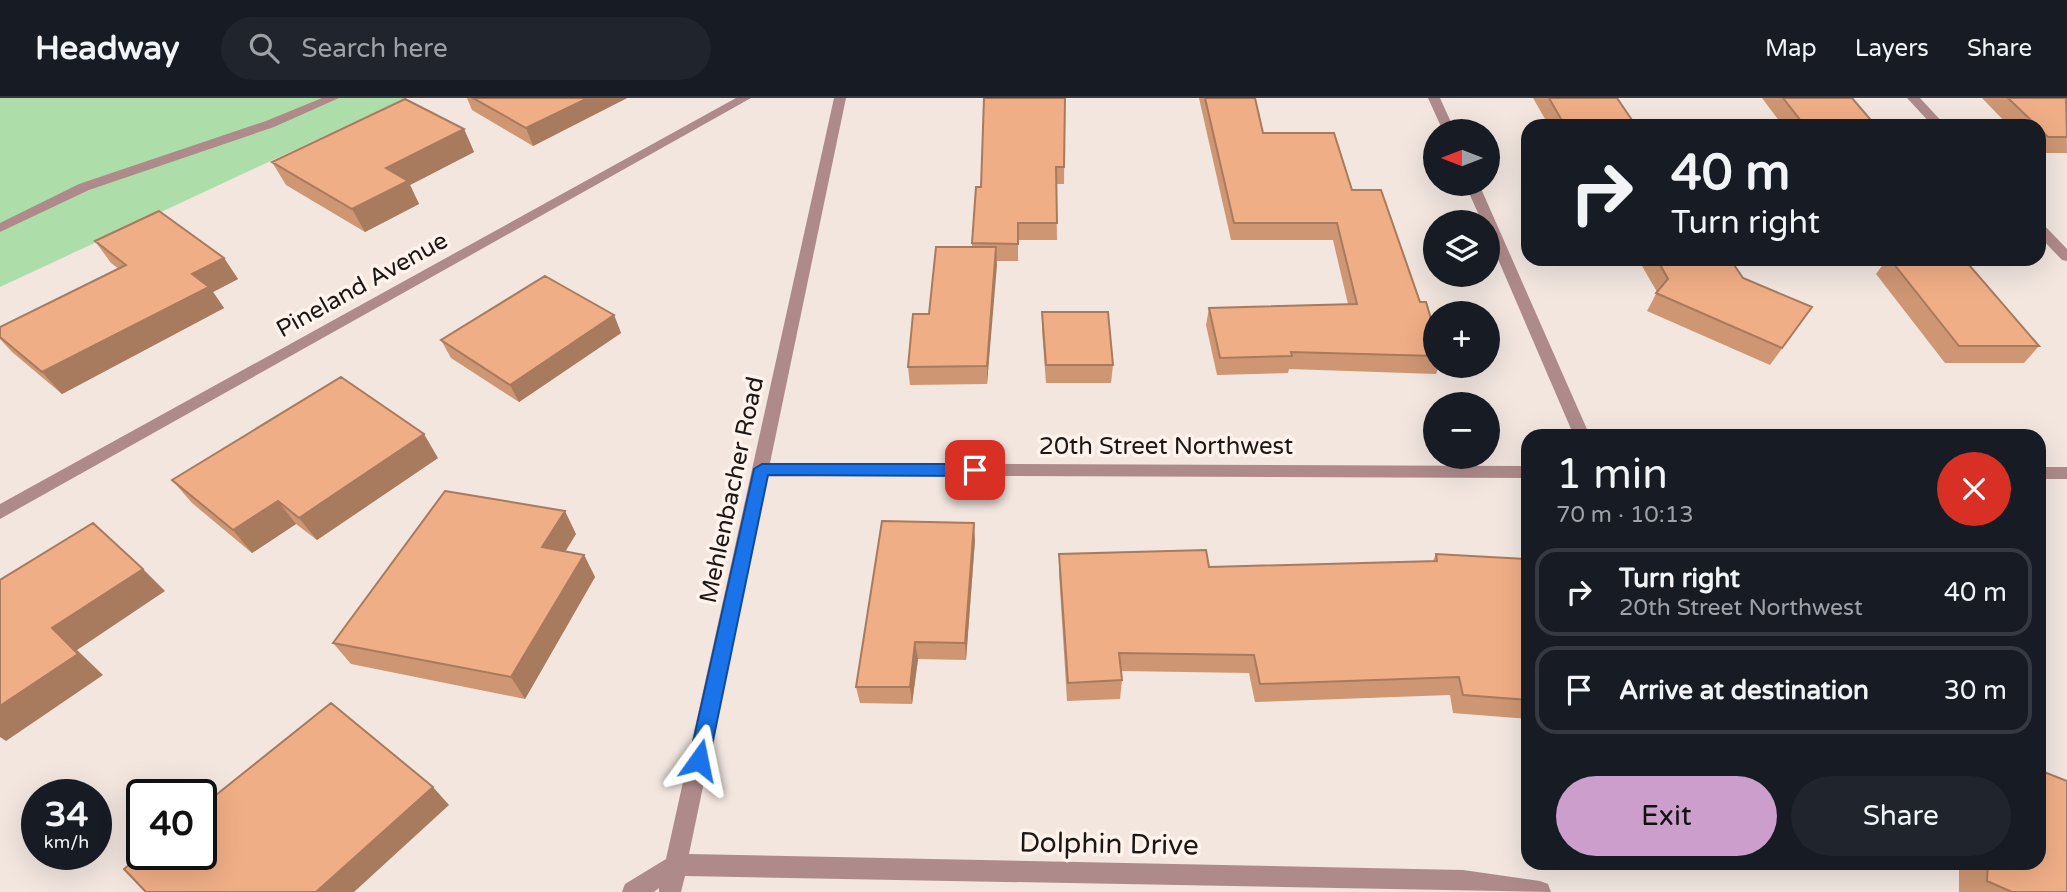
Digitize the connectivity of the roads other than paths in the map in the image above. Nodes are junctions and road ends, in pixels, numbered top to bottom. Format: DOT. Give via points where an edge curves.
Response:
graph roads {
  1 [pos="333,98"];
  2 [pos="745,98"];
  3 [pos="841,98"];
  4 [pos="1434,98"];
  5 [pos="1913,98"];
  6 [pos="1444,119"];
  7 [pos="1933,119"];
  8 [pos="1477,196"];
  9 [pos="0,228"];
  10 [pos="2046,235"];
  11 [pos="2067,257"];
  12 [pos="1580,429"];
  13 [pos="762,469"];
  14 [pos="1521,472"];
  15 [pos="2046,473"];
  16 [pos="2067,474"];
  17 [pos="0,512"];
  18 [pos="676,865"];
  19 [pos="633,892"];
  20 [pos="670,892"];
  21 [pos="1540,892"];
  1 -- 9 [label="street" via="84,187"];
  2 -- 17 [label="street, Pineland Avenue"];
  3 -- 13 [label="street, Mehlenbacher Road"];
  4 -- 6 [label="street"];
  5 -- 7 [label="street"];
  8 -- 12 [label="street"];
  10 -- 11 [label="street"];
  13 -- 14 [label="street, 20th Street Northwest"];
  13 -- 18 [label="street, Mehlenbacher Road"];
  15 -- 16 [label="street"];
  18 -- 19 [label="street"];
  18 -- 20 [label="street, Mehlenbacher Road"];
  18 -- 21 [label="street, Dolphin Drive" via="1462,881"];
}
